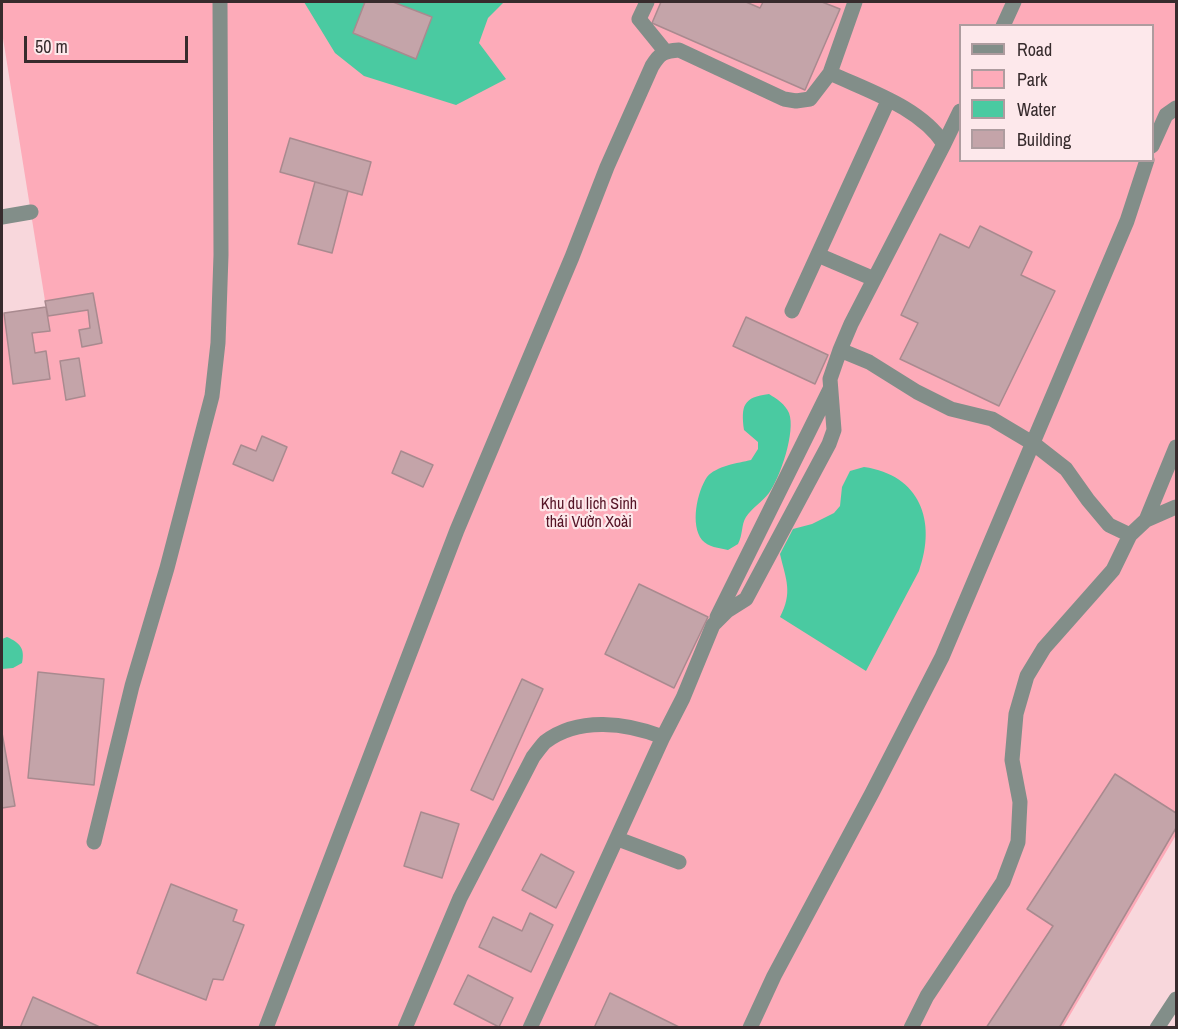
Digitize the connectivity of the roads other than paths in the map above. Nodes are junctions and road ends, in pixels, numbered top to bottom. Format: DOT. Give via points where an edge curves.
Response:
graph roads {
  1 [pos="220,2"];
  2 [pos="647,2"];
  3 [pos="855,2"];
  4 [pos="1014,2"];
  5 [pos="1004,24"];
  6 [pos="665,51"];
  7 [pos="830,73"];
  8 [pos="888,101"];
  9 [pos="1176,108"];
  10 [pos="959,113"];
  11 [pos="1154,142"];
  12 [pos="944,144"];
  13 [pos="1146,162"];
  14 [pos="31,212"];
  15 [pos="2,217"];
  16 [pos="818,255"];
  17 [pos="874,279"];
  18 [pos="792,311"];
  19 [pos="840,350"];
  20 [pos="830,388"];
  21 [pos="1034,444"];
  22 [pos="1176,447"];
  23 [pos="1176,507"];
  24 [pos="1146,520"];
  25 [pos="1130,535"];
  26 [pos="712,626"];
  27 [pos="663,737"];
  28 [pos="618,839"];
  29 [pos="94,842"];
  30 [pos="679,862"];
  31 [pos="1176,999"];
  32 [pos="266,1028"];
  33 [pos="405,1028"];
  34 [pos="530,1028"];
  35 [pos="750,1028"];
  36 [pos="911,1028"];
  37 [pos="1157,1028"];
  1 -- 29 [label="street" via="221,255 212,396 132,686"];
  2 -- 6 [label="street" via="639,19"];
  3 -- 7 [label="street"];
  4 -- 5 [label="street"];
  6 -- 7 [label="street" via="679,50 796,101 810,99"];
  6 -- 32 [label="street" via="652,66 607,166 473,490"];
  7 -- 8 [label="street"];
  8 -- 12 [label="street" via="905,109"];
  8 -- 16 [label="street"];
  9 -- 11 [label="street" via="1166,115"];
  10 -- 12 [label="street"];
  12 -- 17 [label="street"];
  13 -- 21 [label="street" via="1127,221"];
  14 -- 15 [label="street"];
  16 -- 17 [label="street"];
  16 -- 18 [label="street"];
  17 -- 19 [label="street"];
  19 -- 20 [label="street"];
  19 -- 21 [label="street" via="869,362 951,409 992,419"];
  20 -- 26 [label="street"];
  20 -- 26 [label="street" via="834,430 829,444 746,599"];
  21 -- 25 [label="street" via="1065,469 1109,525"];
  21 -- 35 [label="street" via="942,657"];
  22 -- 24 [label="street"];
  23 -- 24 [label="street"];
  24 -- 25 [label="street"];
  25 -- 36 [label="street" via="1113,570 1044,648 1027,676 1016,714 1012,760 1020,802 1017,842 1003,882 927,996"];
  26 -- 27 [label="street"];
  27 -- 28 [label="street"];
  27 -- 33 [label="street" via="643,729 591,724 545,743 533,757 460,898"];
  28 -- 30 [label="street"];
  28 -- 34 [label="street"];
  31 -- 37 [label="street"];
}
